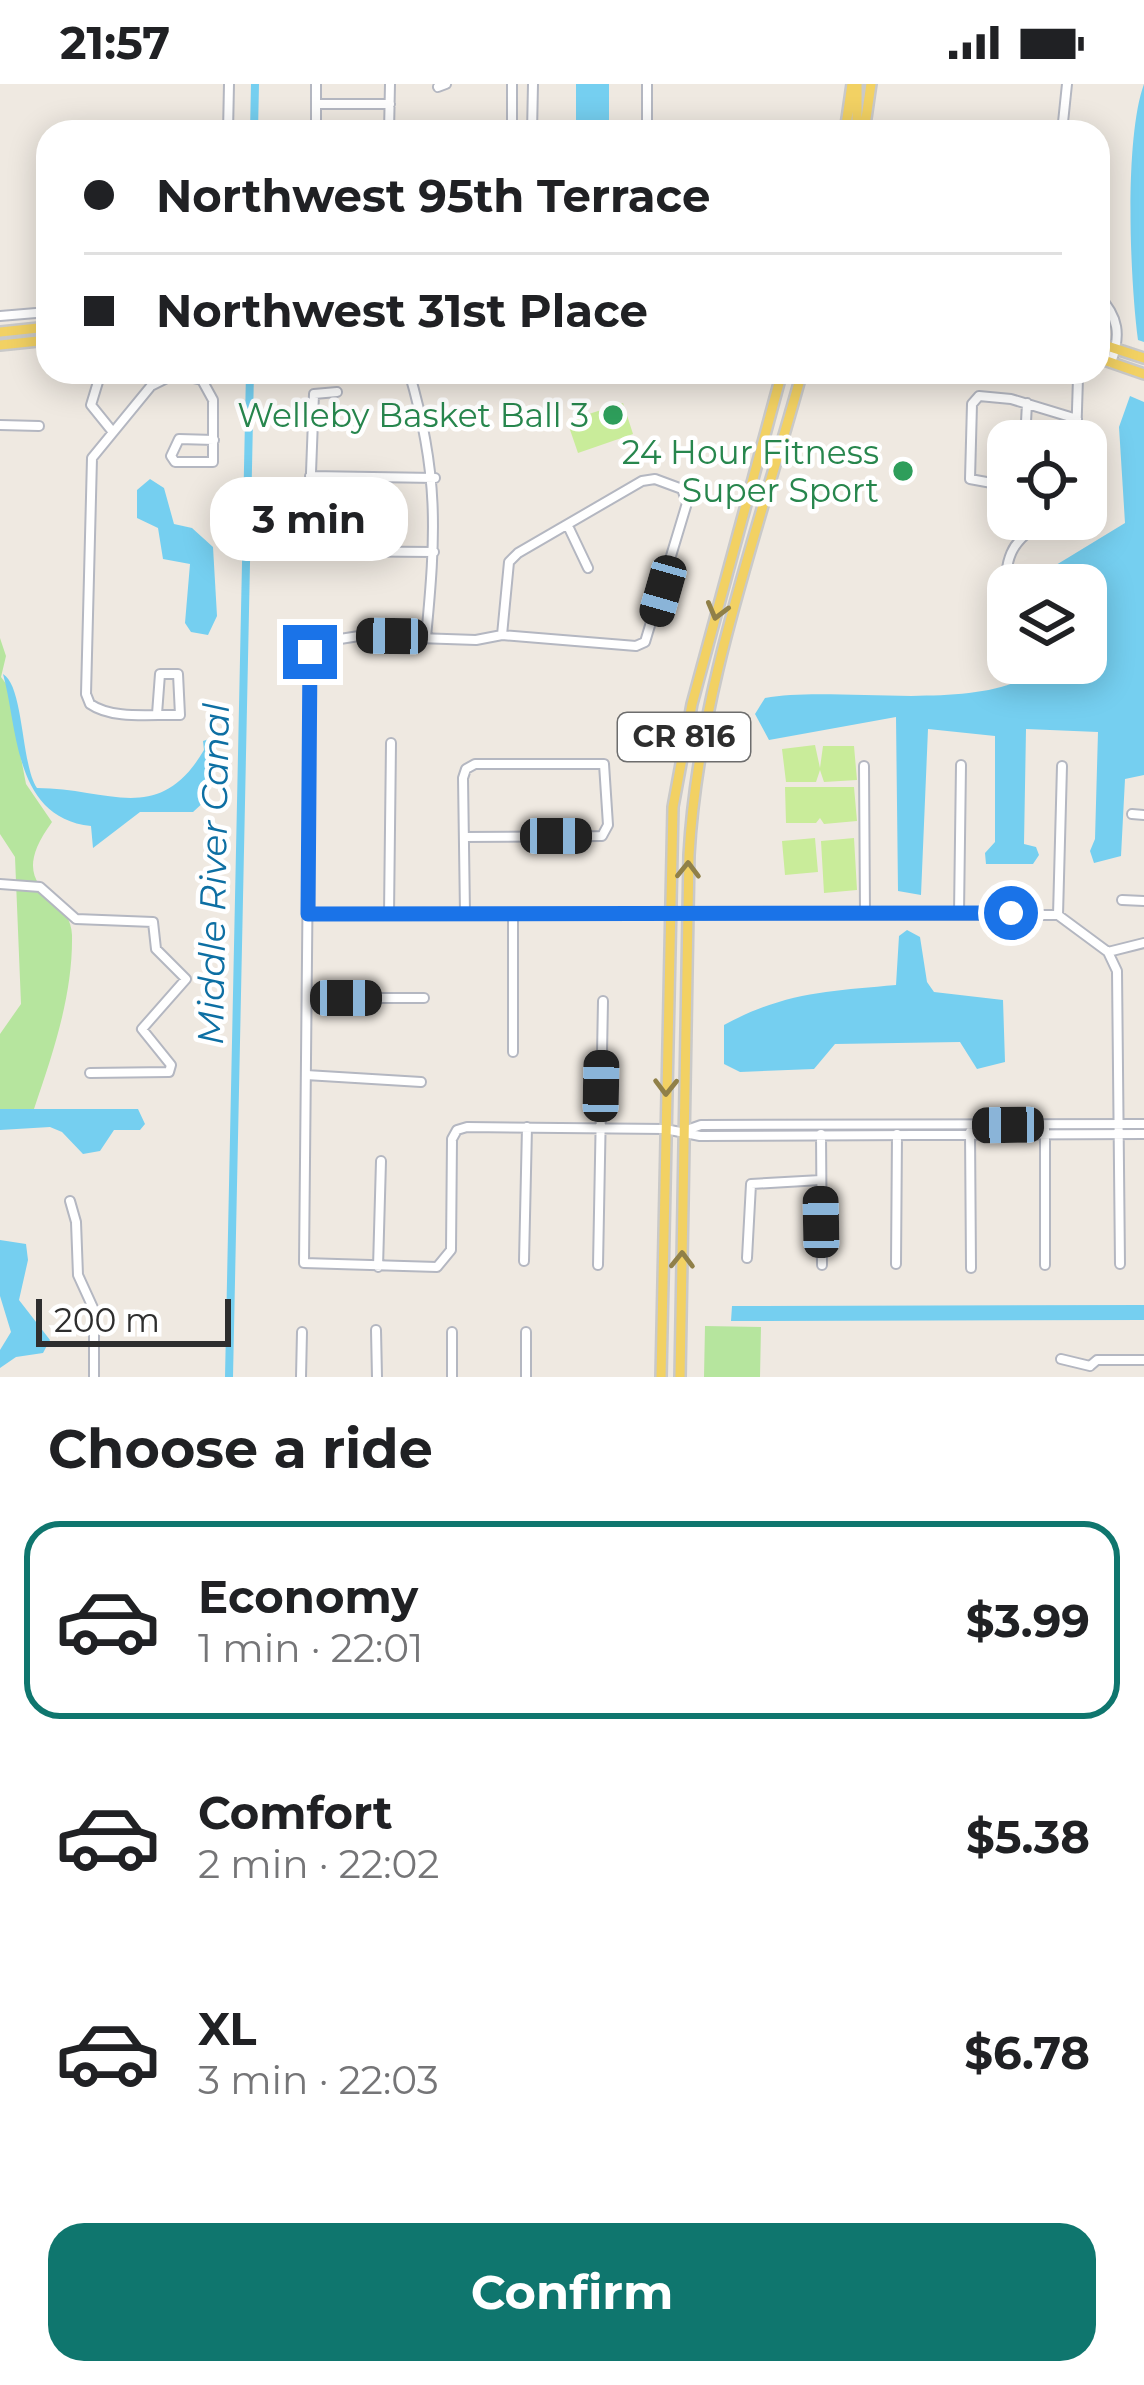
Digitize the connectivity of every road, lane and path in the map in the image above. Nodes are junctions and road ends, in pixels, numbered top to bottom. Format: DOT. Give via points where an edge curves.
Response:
graph roads {
  1 [pos="229,84"];
  2 [pos="316,84"];
  3 [pos="390,84"];
  4 [pos="512,84"];
  5 [pos="533,84"];
  6 [pos="647,84"];
  7 [pos="855,84"];
  8 [pos="872,84"];
  9 [pos="1067,84"];
  10 [pos="316,104"];
  11 [pos="390,104"];
  12 [pos="228,120"];
  13 [pos="316,120"];
  14 [pos="389,120"];
  15 [pos="512,120"];
  16 [pos="532,120"];
  17 [pos="647,120"];
  18 [pos="848,120"];
  19 [pos="860,120"];
  20 [pos="864,120"];
  21 [pos="1063,120"];
  22 [pos="1110,310"];
  23 [pos="36,313"];
  24 [pos="0,316"];
  25 [pos="36,329"];
  26 [pos="0,332"];
  27 [pos="36,341"];
  28 [pos="0,345"];
  29 [pos="1110,347"];
  30 [pos="1116,349"];
  31 [pos="1144,358"];
  32 [pos="1111,363"];
  33 [pos="1144,374"];
  34 [pos="96,384"];
  35 [pos="154,384"];
  36 [pos="201,384"];
  37 [pos="412,384"];
  38 [pos="779,384"];
  39 [pos="799,384"];
  40 [pos="1078,384"];
  41 [pos="337,392"];
  42 [pos="1027,403"];
  43 [pos="1078,418"];
  44 [pos="1026,420"];
  45 [pos="0,425"];
  46 [pos="40,426"];
  47 [pos="112,431"];
  48 [pos="214,440"];
  49 [pos="310,476"];
  50 [pos="435,478"];
  51 [pos="987,482"];
  52 [pos="568,526"];
  53 [pos="434,552"];
  54 [pos="588,568"];
  55 [pos="502,635"];
  56 [pos="426,637"];
  57 [pos="157,714"];
  58 [pos="391,743"];
  59 [pos="961,765"];
  60 [pos="864,766"];
  61 [pos="1062,766"];
  62 [pos="1132,814"];
  63 [pos="1144,815"];
  64 [pos="464,837"];
  65 [pos="0,884"];
  66 [pos="1123,900"];
  67 [pos="1144,901"];
  68 [pos="513,913"];
  69 [pos="668,913"];
  70 [pos="866,913"];
  71 [pos="959,913"];
  72 [pos="308,914"];
  73 [pos="388,914"];
  74 [pos="465,914"];
  75 [pos="688,914"];
  76 [pos="1058,915"];
  77 [pos="1142,939"];
  78 [pos="1108,952"];
  79 [pos="308,998"];
  80 [pos="424,998"];
  81 [pos="603,1001"];
  82 [pos="130,1024"];
  83 [pos="142,1029"];
  84 [pos="512,1052"];
  85 [pos="90,1073"];
  86 [pos="306,1075"];
  87 [pos="421,1082"];
  88 [pos="1144,1124"];
  89 [pos="527,1127"];
  90 [pos="601,1128"];
  91 [pos="1045,1129"];
  92 [pos="1119,1129"];
  93 [pos="665,1130"];
  94 [pos="821,1130"];
  95 [pos="897,1130"];
  96 [pos="970,1130"];
  97 [pos="684,1131"];
  98 [pos="1144,1134"];
  99 [pos="381,1161"];
  100 [pos="820,1180"];
  101 [pos="70,1201"];
  102 [pos="747,1258"];
  103 [pos="524,1261"];
  104 [pos="896,1264"];
  105 [pos="1120,1264"];
  106 [pos="598,1265"];
  107 [pos="822,1265"];
  108 [pos="1045,1265"];
  109 [pos="378,1268"];
  110 [pos="970,1268"];
  111 [pos="376,1330"];
  112 [pos="302,1332"];
  113 [pos="452,1332"];
  114 [pos="526,1332"];
  115 [pos="1061,1359"];
  116 [pos="1144,1360"];
  117 [pos="1089,1371"];
  118 [pos="94,1377"];
  119 [pos="301,1377"];
  120 [pos="377,1377"];
  121 [pos="452,1377"];
  122 [pos="526,1377"];
  123 [pos="661,1377"];
  124 [pos="680,1377"];
  1 -- 12 [label="street"];
  2 -- 10 [label="street"];
  3 -- 11 [label="street"];
  4 -- 15 [label="street"];
  5 -- 16 [label="street"];
  6 -- 17 [label="street"];
  7 -- 18 [label="main road"];
  7 -- 19 [label="main road"];
  8 -- 20 [label="main road"];
  9 -- 21 [label="street"];
  10 -- 11 [label="street"];
  10 -- 13 [label="street"];
  11 -- 14 [label="street"];
  22 -- 30 [label="street"];
  23 -- 24 [label="street"];
  25 -- 26 [label="main road"];
  27 -- 28 [label="main road"];
  29 -- 30 [label="main road"];
  30 -- 31 [label="main road"];
  30 -- 32 [label="street"];
  32 -- 33 [label="main road"];
  34 -- 47 [label="street" via="93,413"];
  35 -- 47 [label="street"];
  36 -- 48 [label="street" via="210,392"];
  37 -- 50 [label="street"];
  38 -- 69 [label="main road, CR 816, one-way" via="685,732"];
  75 -- 39 [label="main road, CR 816, one-way" via="705,728"];
  40 -- 43 [label="street"];
  41 -- 49 [label="street" via="314,394"];
  42 -- 43 [label="street"];
  42 -- 44 [label="street"];
  42 -- 51 [label="street" via="979,396 972,404 970,478"];
  45 -- 46 [label="street"];
  47 -- 57 [label="street" via="92,458 88,481 86,694 105,712"];
  48 -- 48 [label="street" via="179,439 171,456 213,462"];
  49 -- 50 [label="street"];
  49 -- 53 [label="street" via="308,551"];
  50 -- 53 [label="street"];
  52 -- 54 [label="street"];
  52 -- 55 [label="street" via="508,562"];
  52 -- 55 [label="street" via="649,478 682,489 645,642"];
  53 -- 56 [label="street"];
  55 -- 56 [label="street"];
  56 -- 72 [label="street" via="358,636 316,643 310,652"];
  57 -- 57 [label="street" via="160,674 178,674 180,715"];
  58 -- 73 [label="street"];
  59 -- 71 [label="street"];
  60 -- 70 [label="street"];
  61 -- 76 [label="street"];
  62 -- 63 [label="street"];
  64 -- 64 [label="street" via="466,769 475,764 604,764 602,836"];
  64 -- 74 [label="street"];
  65 -- 83 [label="street" via="40,886 76,919 153,922 156,949 185,984"];
  66 -- 67 [label="street"];
  68 -- 69 [label="street"];
  68 -- 74 [label="street"];
  68 -- 84 [label="street"];
  69 -- 75 [label="street"];
  69 -- 93 [label="main road, CR 816, one-way"];
  70 -- 71 [label="street"];
  70 -- 75 [label="street"];
  71 -- 76 [label="street"];
  72 -- 73 [label="street"];
  72 -- 79 [label="street"];
  73 -- 74 [label="street"];
  75 -- 97 [label="main road, CR 816"];
  76 -- 78 [label="street"];
  77 -- 78 [label="street"];
  78 -- 92 [label="street" via="1120,992"];
  79 -- 80 [label="street"];
  79 -- 86 [label="street"];
  81 -- 90 [label="street"];
  82 -- 83 [label="street"];
  83 -- 85 [label="street" via="169,1072"];
  86 -- 87 [label="street"];
  86 -- 109 [label="street" via="304,1263"];
  88 -- 92 [label="street"];
  89 -- 90 [label="street"];
  89 -- 103 [label="street"];
  89 -- 109 [label="street" via="457,1130 445,1261"];
  90 -- 93 [label="street"];
  90 -- 106 [label="street"];
  91 -- 92 [label="street"];
  91 -- 96 [label="street"];
  91 -- 108 [label="street"];
  92 -- 98 [label="street"];
  92 -- 105 [label="street"];
  93 -- 97 [label="street"];
  93 -- 123 [label="main road, CR 816"];
  94 -- 95 [label="street"];
  94 -- 97 [label="street"];
  94 -- 100 [label="street"];
  95 -- 96 [label="street"];
  95 -- 104 [label="street"];
  96 -- 110 [label="street"];
  124 -- 97 [label="main road, CR 816, one-way"];
  99 -- 109 [label="street"];
  100 -- 102 [label="street" via="752,1184"];
  100 -- 107 [label="street"];
  101 -- 118 [label="street" via="78,1275 94,1310"];
  111 -- 120 [label="street"];
  112 -- 119 [label="street"];
  113 -- 121 [label="street"];
  114 -- 122 [label="street"];
  115 -- 117 [label="street"];
  116 -- 117 [label="street" via="1097,1360"];
}
